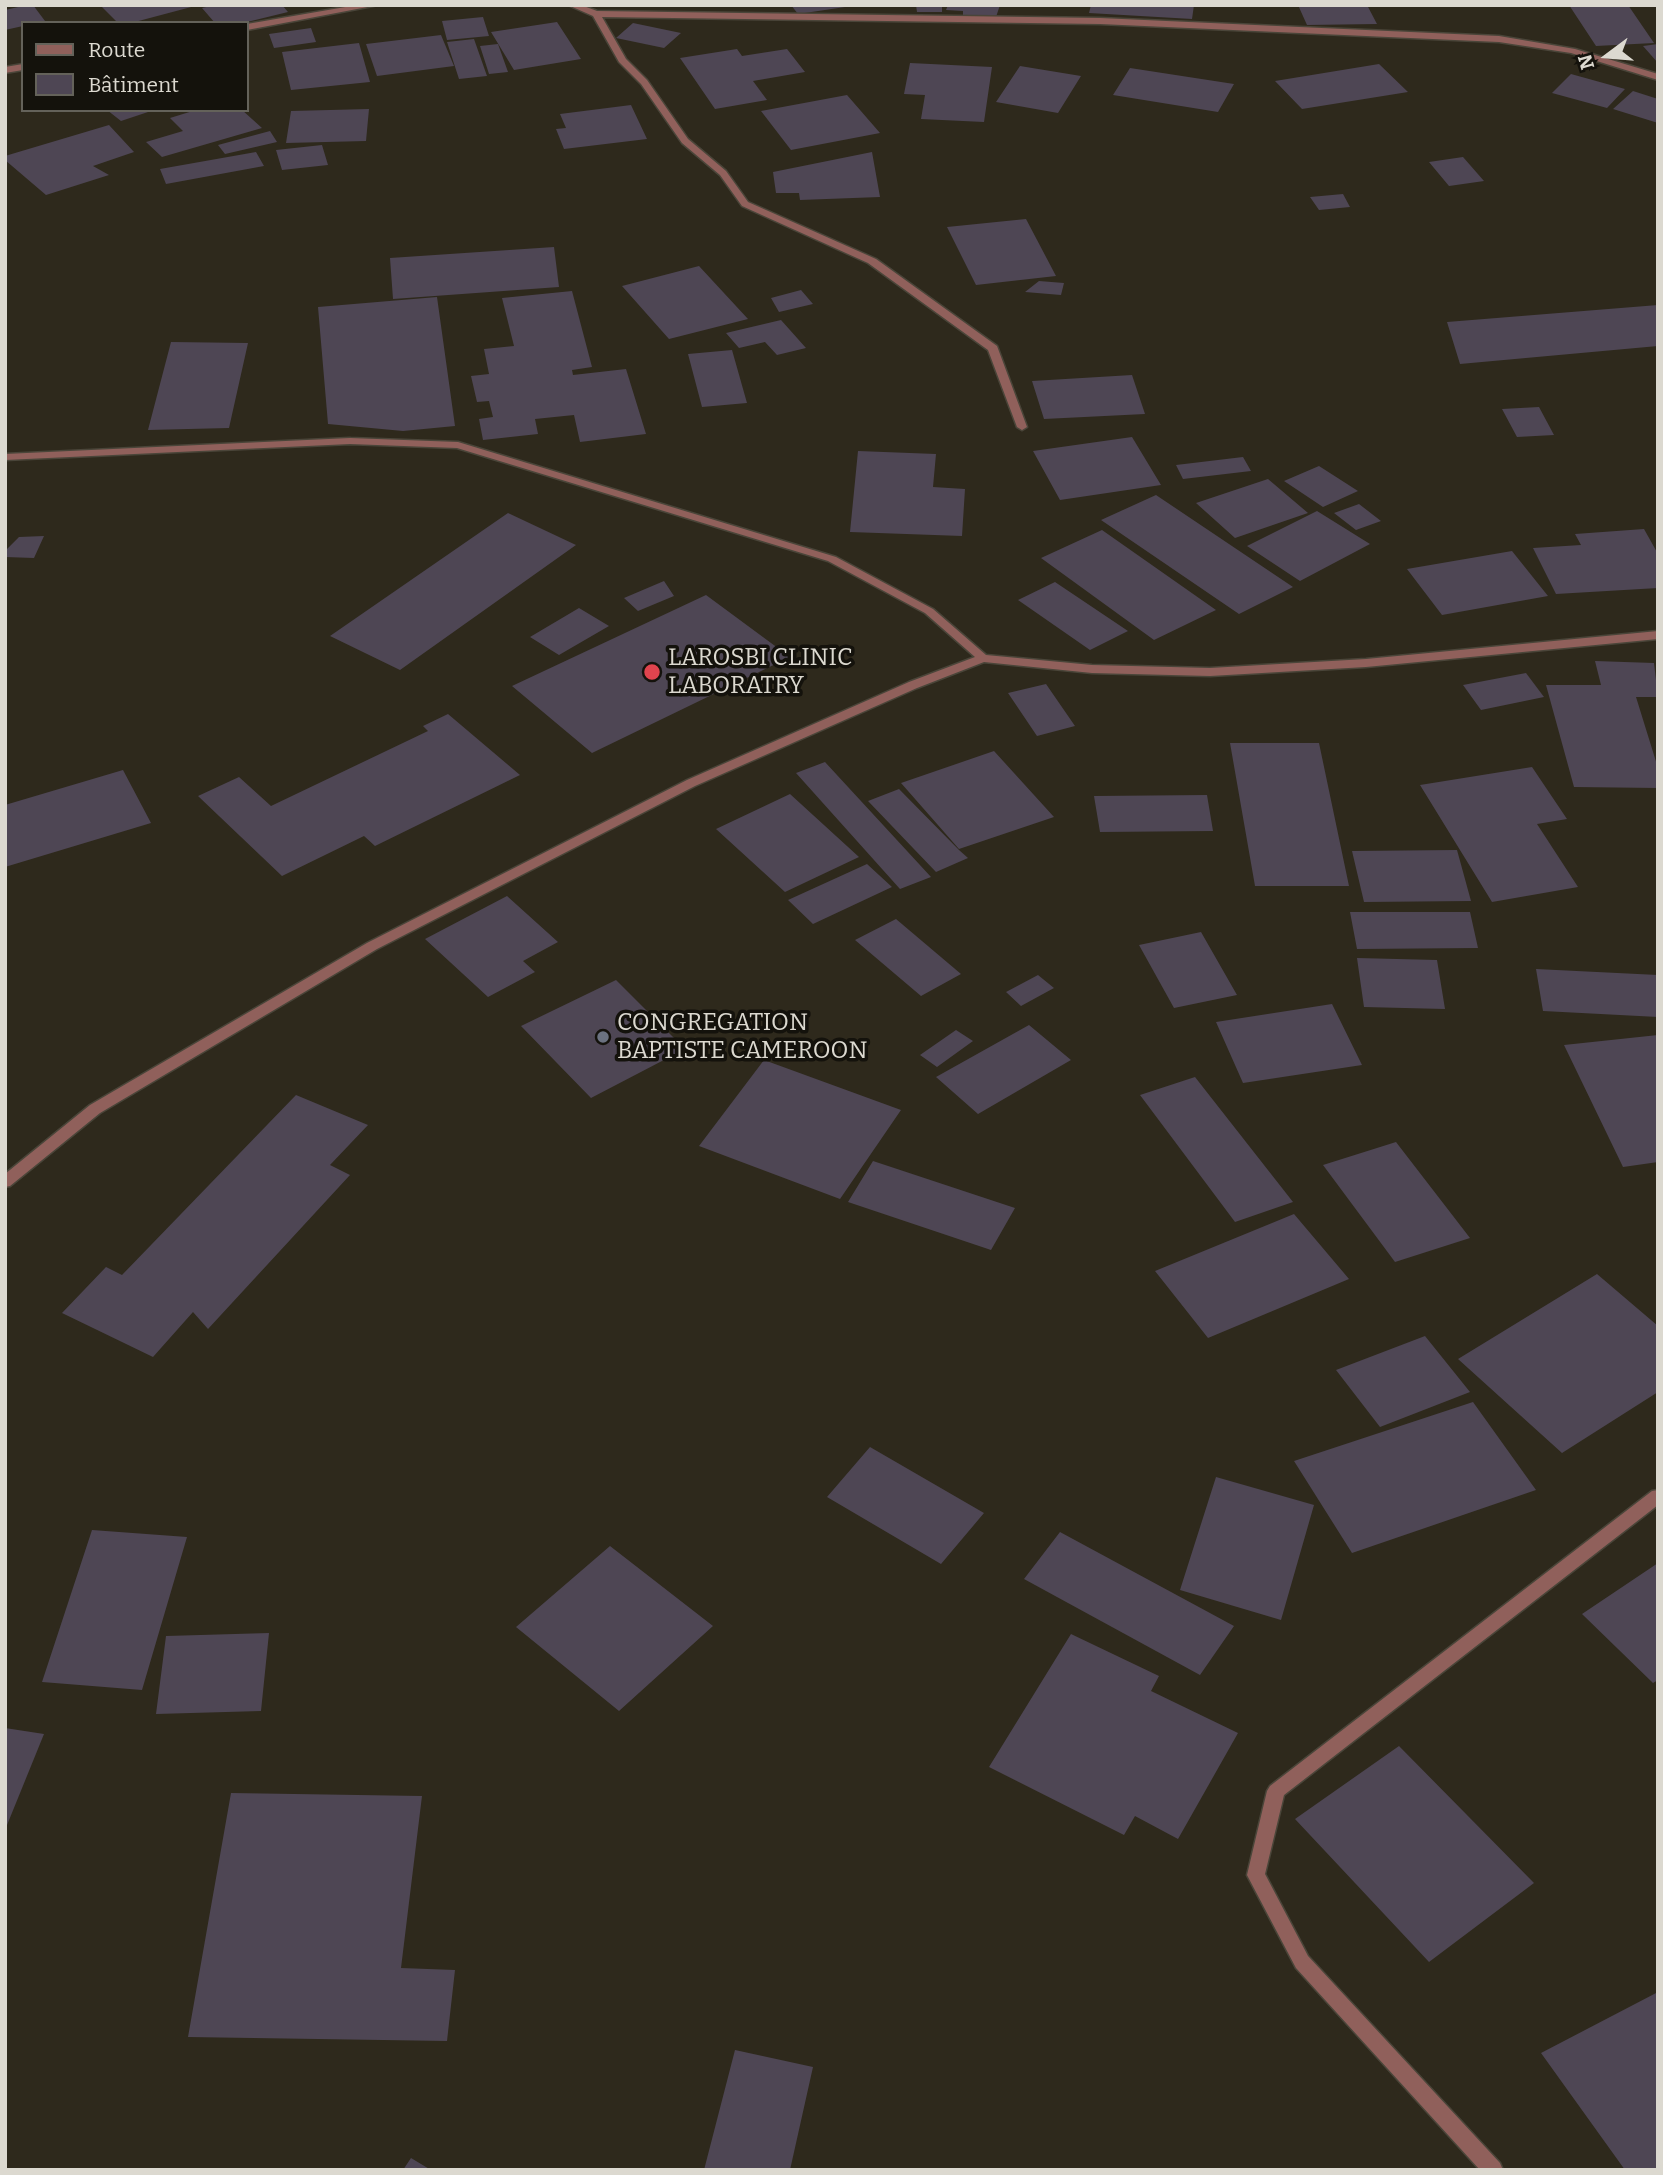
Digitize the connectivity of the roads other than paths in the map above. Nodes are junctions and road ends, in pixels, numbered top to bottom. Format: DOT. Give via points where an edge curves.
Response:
graph roads {
  1 [pos="374,5"];
  2 [pos="572,5"];
  3 [pos="596,14"];
  4 [pos="248,27"];
  5 [pos="1658,76"];
  6 [pos="1022,427"];
  7 [pos="5,457"];
  8 [pos="1658,635"];
  9 [pos="983,658"];
  10 [pos="5,1182"];
  11 [pos="1658,1496"];
  12 [pos="1493,2170"];
  1 -- 4 [label="street"];
  2 -- 3 [label="street"];
  3 -- 5 [label="street" via="1100,21 1499,39 1572,51"];
  3 -- 6 [label="street" via="622,60 644,82 685,142 723,173 745,204 872,261 993,348"];
  7 -- 9 [label="street" via="350,441 458,445 832,559 929,611"];
  8 -- 9 [label="street" via="1366,663 1210,672 1093,669"];
  9 -- 10 [label="street" via="691,783 372,946 95,1110"];
  11 -- 12 [label="street" via="1276,1791 1256,1875 1302,1962"];
}
